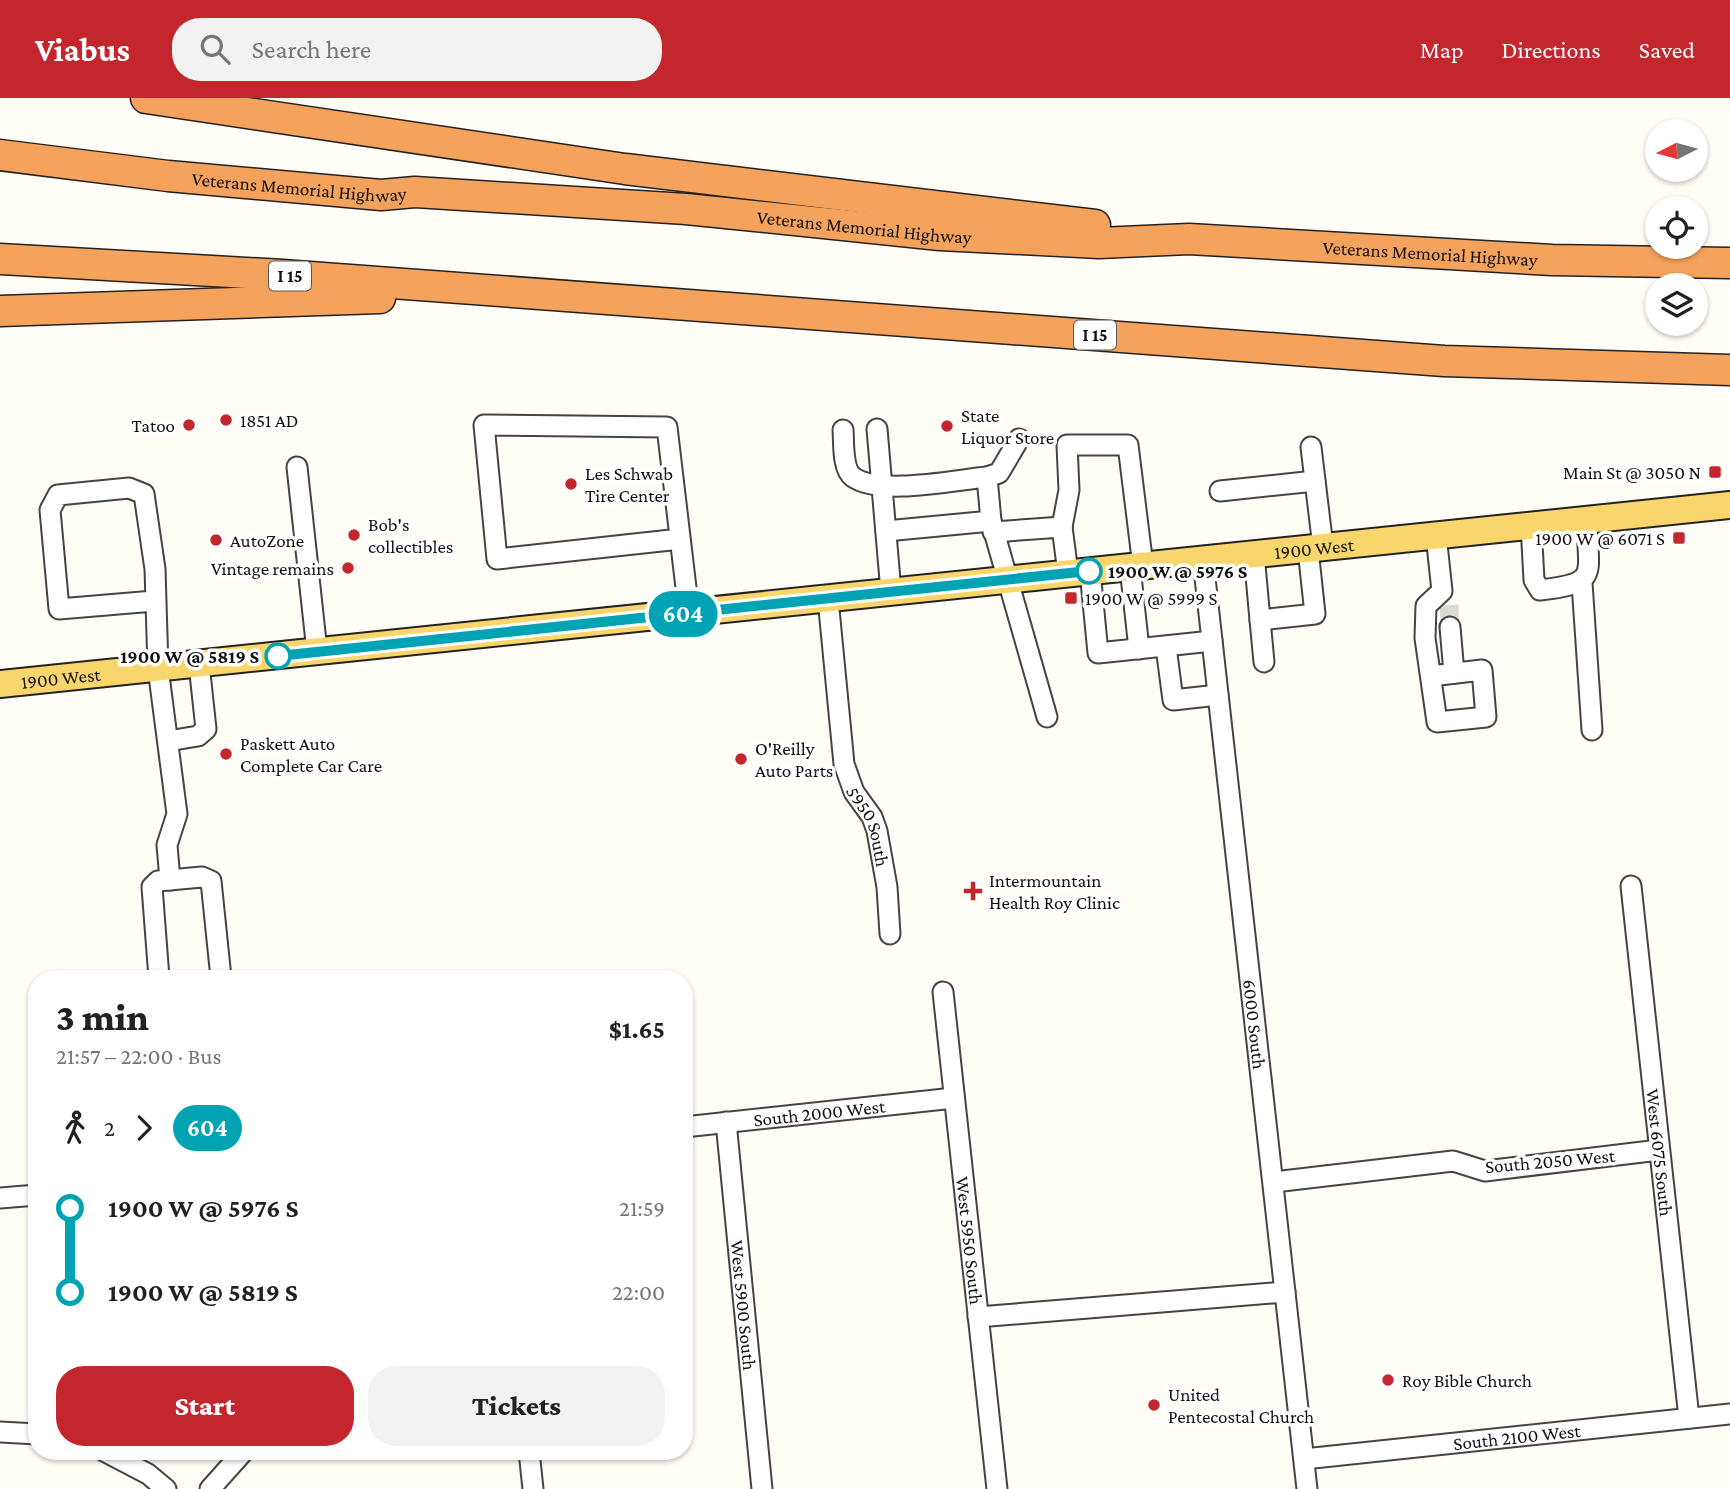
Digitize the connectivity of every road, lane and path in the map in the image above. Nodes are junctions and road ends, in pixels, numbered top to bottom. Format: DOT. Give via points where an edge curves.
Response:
graph roads {
  1 [pos="146,98"];
  2 [pos="226,98"];
  3 [pos="299,118"];
  4 [pos="0,155"];
  5 [pos="1189,239"];
  6 [pos="0,259"];
  7 [pos="1730,263"];
  8 [pos="492,291"];
  9 [pos="0,311"];
  10 [pos="1730,370"];
  11 [pos="877,429"];
  12 [pos="843,430"];
  13 [pos="1019,439"];
  14 [pos="1311,447"];
  15 [pos="297,467"];
  16 [pos="987,477"];
  17 [pos="1315,481"];
  18 [pos="881,486"];
  19 [pos="1220,491"];
  20 [pos="1719,506"];
  21 [pos="1587,519"];
  22 [pos="1531,525"];
  23 [pos="992,526"];
  24 [pos="1062,527"];
  25 [pos="886,531"];
  26 [pos="1436,535"];
  27 [pos="680,539"];
  28 [pos="1316,548"];
  29 [pos="1254,554"];
  30 [pos="1203,560"];
  31 [pos="1137,566"];
  32 [pos="1079,572"];
  33 [pos="1008,579"];
  34 [pos="1582,583"];
  35 [pos="891,592"];
  36 [pos="828,599"];
  37 [pos="154,601"];
  38 [pos="689,613"];
  39 [pos="1260,620"];
  40 [pos="1446,628"];
  41 [pos="1212,642"];
  42 [pos="1166,646"];
  43 [pos="1139,649"];
  44 [pos="317,651"];
  45 [pos="1264,662"];
  46 [pos="199,664"];
  47 [pos="158,668"];
  48 [pos="0,684"];
  49 [pos="1218,695"];
  50 [pos="1047,716"];
  51 [pos="1592,730"];
  52 [pos="168,741"];
  53 [pos="170,880"];
  54 [pos="1631,886"];
  55 [pos="890,934"];
  56 [pos="158,970"];
  57 [pos="220,970"];
  58 [pos="943,992"];
  59 [pos="954,1098"];
  60 [pos="726,1122"];
  61 [pos="693,1126"];
  62 [pos="1659,1150"];
  63 [pos="1274,1182"];
  64 [pos="28,1196"];
  65 [pos="0,1198"];
  66 [pos="1285,1292"];
  67 [pos="978,1317"];
  68 [pos="1730,1413"];
  69 [pos="1689,1418"];
  70 [pos="0,1432"];
  71 [pos="28,1434"];
  72 [pos="1304,1459"];
  73 [pos="121,1460"];
  74 [pos="236,1460"];
  75 [pos="530,1460"];
  76 [pos="166,1489"];
  77 [pos="210,1489"];
  78 [pos="533,1489"];
  79 [pos="762,1489"];
  80 [pos="997,1489"];
  81 [pos="1307,1489"];
  1 -- 3 [label="highway"];
  2 -- 3 [label="highway"];
  3 -- 5 [label="highway" via="625,169 924,202"];
  4 -- 5 [label="highway, Veterans Memorial Highway" via="381,195 415,192 686,209 940,235 1099,243"];
  5 -- 7 [label="highway, Veterans Memorial Highway" via="1552,260"];
  6 -- 8 [label="highway, I 15"];
  8 -- 9 [label="highway" via="318,302"];
  8 -- 10 [label="highway, I 15" via="1444,361"];
  11 -- 18 [label="street"];
  12 -- 18 [label="street" via="852,477"];
  13 -- 16 [label="street" via="999,472"];
  14 -- 17 [label="street"];
  15 -- 44 [label="street"];
  16 -- 18 [label="street"];
  16 -- 23 [label="street"];
  17 -- 19 [label="street"];
  17 -- 28 [label="street"];
  18 -- 25 [label="street"];
  20 -- 21 [label="main road, 1900 West"];
  21 -- 22 [label="main road, 1900 West"];
  21 -- 34 [label="street" via="1588,575"];
  22 -- 26 [label="main road, 1900 West"];
  22 -- 34 [label="street" via="1534,580 1540,590"];
  23 -- 24 [label="street"];
  23 -- 25 [label="street"];
  23 -- 33 [label="street"];
  24 -- 31 [label="street" via="1069,490 1067,445 1128,445"];
  24 -- 32 [label="street"];
  25 -- 35 [label="street"];
  26 -- 28 [label="main road, 1900 West"];
  26 -- 40 [label="street" via="1444,600 1426,606 1425,638 1443,674"];
  27 -- 27 [label="street" via="667,427 484,425 497,559"];
  27 -- 38 [label="street"];
  28 -- 29 [label="main road, 1900 West"];
  28 -- 39 [label="street" via="1314,614"];
  29 -- 30 [label="main road, 1900 West"];
  29 -- 39 [label="street"];
  30 -- 31 [label="main road, 1900 West"];
  30 -- 41 [label="street, 6000 South"];
  31 -- 32 [label="main road, 1900 West"];
  31 -- 43 [label="street"];
  32 -- 33 [label="main road, 1900 West"];
  32 -- 43 [label="street" via="1098,653"];
  33 -- 35 [label="main road, 1900 West"];
  33 -- 50 [label="street"];
  34 -- 51 [label="street"];
  35 -- 36 [label="main road, 1900 West"];
  36 -- 38 [label="main road, 1900 West"];
  36 -- 55 [label="street, 5950 South" via="845,764 854,792 877,831"];
  37 -- 37 [label="street" via="155,569 144,494 129,488 58,495 50,510 59,609"];
  37 -- 47 [label="street"];
  38 -- 44 [label="main road, 1900 West"];
  39 -- 45 [label="street"];
  41 -- 42 [label="street"];
  41 -- 49 [label="street, 6000 South"];
  42 -- 43 [label="street"];
  42 -- 49 [label="street" via="1173,700"];
  44 -- 46 [label="main road, 1900 West"];
  46 -- 47 [label="main road, 1900 West"];
  46 -- 52 [label="street" via="206,729 198,736"];
  47 -- 48 [label="main road, 1900 West"];
  47 -- 52 [label="street"];
  49 -- 63 [label="street, 6000 South"];
  52 -- 53 [label="street" via="177,814 167,845"];
  53 -- 56 [label="street" via="152,887"];
  53 -- 57 [label="street" via="207,877 211,881"];
  54 -- 62 [label="street, West 6075 South"];
  58 -- 59 [label="street, West 5950 South"];
  59 -- 60 [label="street, South 2000 West"];
  59 -- 67 [label="street, West 5950 South"];
  60 -- 61 [label="street, South 2000 West"];
  60 -- 79 [label="street, West 5900 South"];
  62 -- 63 [label="street, South 2050 West" via="1485,1171 1453,1161"];
  62 -- 69 [label="street, West 6075 South"];
  63 -- 66 [label="street, 6000 South"];
  64 -- 65 [label="street"];
  66 -- 67 [label="street"];
  66 -- 72 [label="street, 6000 South"];
  67 -- 80 [label="street, West 5950 South"];
  68 -- 69 [label="street, South 2100 West"];
  69 -- 72 [label="street, South 2100 West"];
  70 -- 71 [label="street"];
  72 -- 81 [label="street, 6000 South"];
  73 -- 76 [label="street"];
  74 -- 77 [label="street"];
  75 -- 78 [label="street"];
}
